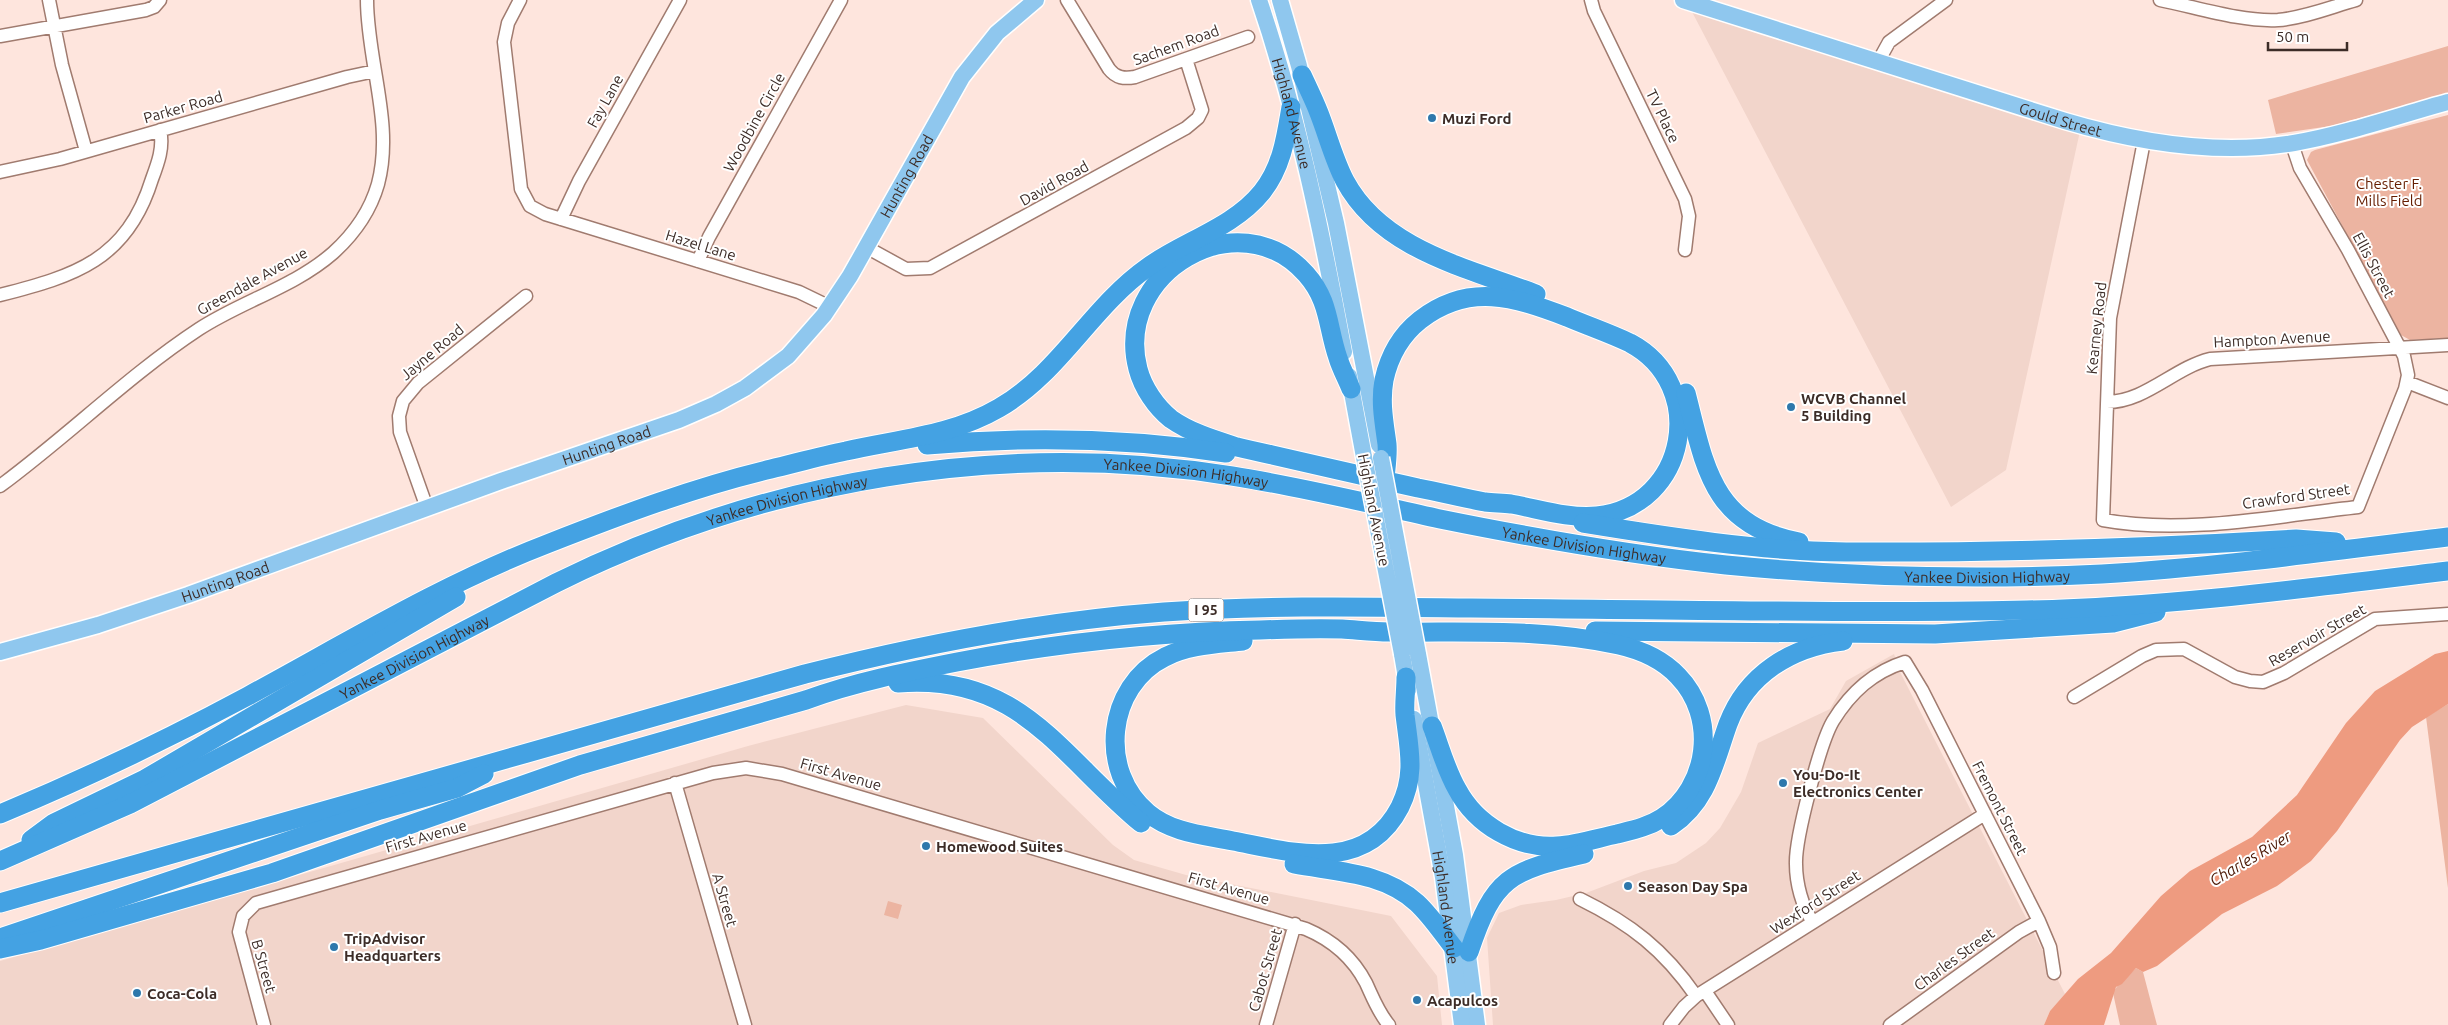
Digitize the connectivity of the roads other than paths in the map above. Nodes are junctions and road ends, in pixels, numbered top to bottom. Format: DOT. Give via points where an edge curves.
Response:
graph roads {
  1 [pos="48,0"];
  2 [pos="160,0"];
  3 [pos="368,0"];
  4 [pos="520,0"];
  5 [pos="680,0"];
  6 [pos="841,0"];
  7 [pos="1036,0"];
  8 [pos="1067,0"];
  9 [pos="1259,0"];
  10 [pos="1280,0"];
  11 [pos="1591,0"];
  12 [pos="1683,0"];
  13 [pos="2160,0"];
  14 [pos="2356,0"];
  15 [pos="1938,2"];
  16 [pos="54,27"];
  17 [pos="0,36"];
  18 [pos="1248,37"];
  19 [pos="1186,59"];
  20 [pos="1878,62"];
  21 [pos="375,71"];
  22 [pos="1302,75"];
  23 [pos="2448,102"];
  24 [pos="1291,107"];
  25 [pos="160,130"];
  26 [pos="2144,141"];
  27 [pos="2292,144"];
  28 [pos="86,151"];
  29 [pos="0,172"];
  30 [pos="561,218"];
  31 [pos="866,247"];
  32 [pos="1685,250"];
  33 [pos="698,261"];
  34 [pos="0,295"];
  35 [pos="526,296"];
  36 [pos="830,307"];
  37 [pos="2448,345"];
  38 [pos="2400,349"];
  39 [pos="2407,382"];
  40 [pos="1351,389"];
  41 [pos="2448,398"];
  42 [pos="2107,402"];
  43 [pos="1384,458"];
  44 [pos="810,461"];
  45 [pos="1334,470"];
  46 [pos="1385,479"];
  47 [pos="0,486"];
  48 [pos="1484,502"];
  49 [pos="427,508"];
  50 [pos="2103,520"];
  51 [pos="572,536"];
  52 [pos="2448,537"];
  53 [pos="2384,545"];
  54 [pos="1882,550"];
  55 [pos="2448,571"];
  56 [pos="2206,600"];
  57 [pos="2448,614"];
  58 [pos="1376,632"];
  59 [pos="1529,634"];
  60 [pos="1900,635"];
  61 [pos="0,652"];
  62 [pos="1406,677"];
  63 [pos="2074,697"];
  64 [pos="806,700"];
  65 [pos="1432,726"];
  66 [pos="521,754"];
  67 [pos="675,783"];
  68 [pos="0,814"];
  69 [pos="1985,814"];
  70 [pos="4,859"];
  71 [pos="1580,899"];
  72 [pos="0,903"];
  73 [pos="242,916"];
  74 [pos="2039,921"];
  75 [pos="1813,922"];
  76 [pos="1294,924"];
  77 [pos="0,938"];
  78 [pos="0,949"];
  79 [pos="1461,950"];
  80 [pos="2054,973"];
  81 [pos="1701,994"];
  82 [pos="264,1025"];
  83 [pos="745,1025"];
  84 [pos="1266,1025"];
  85 [pos="1388,1025"];
  86 [pos="1462,1025"];
  87 [pos="1477,1025"];
  88 [pos="1670,1025"];
  89 [pos="1728,1025"];
  90 [pos="1890,1025"];
  1 -- 16 [label="street"];
  2 -- 16 [label="street" via="146,10"];
  3 -- 21 [label="street, Greendale Avenue"];
  4 -- 30 [label="street" via="508,23 504,42 521,189 530,206"];
  5 -- 30 [label="street, Fay Lane"];
  6 -- 33 [label="street, Woodbine Circle"];
  7 -- 31 [label="main road, Hunting Road" via="997,33 968,67"];
  8 -- 19 [label="street, Sachem Road" via="1114,75 1135,77"];
  9 -- 24 [label="main road, Highland Avenue"];
  10 -- 22 [label="main road, Highland Avenue"];
  11 -- 32 [label="street, TV Place" via="1685,199 1689,222"];
  12 -- 20 [label="main road, Gould Street"];
  13 -- 14 [label="street" via="2270,20 2294,18"];
  15 -- 20 [label="street" via="1889,42"];
  16 -- 17 [label="street"];
  16 -- 28 [label="street"];
  18 -- 19 [label="street, Sachem Road"];
  19 -- 31 [label="street, David Road" via="1202,110 1195,122 1186,128 930,268 906,269"];
  20 -- 26 [label="main road, Gould Street" via="2065,121"];
  21 -- 25 [label="street, Parker Road"];
  21 -- 47 [label="street, Greendale Avenue" via="382,136 381,169 372,202 354,232 308,272 221,316 182,340"];
  22 -- 43 [label="main road, Highland Avenue"];
  22 -- 54 [label="highway" via="1344,180 1360,204 1386,229 1426,252 1646,338 1664,354 1680,378 1706,471 1732,510 1753,525 1791,540"];
  23 -- 27 [label="main road, Gould Street"];
  24 -- 40 [label="main road, Highland Avenue" via="1323,238"];
  24 -- 44 [label="highway" via="1277,168 1256,199 1233,218 1156,261 1136,276 1049,370 1021,394 987,415 954,429"];
  25 -- 28 [label="street, Parker Road"];
  25 -- 34 [label="street" via="161,150 148,193 123,237 95,260 62,277"];
  26 -- 27 [label="main road, Gould Street" via="2228,148"];
  26 -- 42 [label="street, Kearney Road" via="2112,306"];
  27 -- 38 [label="street, Ellis Street" via="2300,168"];
  28 -- 29 [label="street, Parker Road"];
  30 -- 33 [label="street, Hazel Lane"];
  31 -- 36 [label="main road, Hunting Road"];
  33 -- 36 [label="street, Hazel Lane" via="807,295"];
  35 -- 49 [label="street, Jayne Road" via="418,383 403,401 399,416 400,432"];
  36 -- 49 [label="main road, Hunting Road" via="803,341 780,363 749,386 716,404 679,420"];
  37 -- 38 [label="street, Hampton Avenue"];
  38 -- 39 [label="street, Crawford Street" via="2407,367"];
  38 -- 42 [label="street, Hampton Avenue" via="2210,359 2132,397"];
  39 -- 41 [label="street"];
  39 -- 50 [label="street, Crawford Street" via="2358,507 2187,525"];
  40 -- 45 [label="highway" via="1337,357 1328,313 1319,290 1300,268 1271,250 1234,243 1196,253 1160,278 1140,311 1134,346 1139,373 1150,395 1166,414 1187,428 1225,444"];
  40 -- 62 [label="main road, Highland Avenue, bridge"];
  42 -- 50 [label="street, Kearney Road"];
  43 -- 46 [label="highway, bridge"];
  43 -- 48 [label="highway" via="1382,398 1386,371 1393,354 1414,325 1457,300 1490,296 1524,302 1630,343 1658,366 1674,396 1679,430 1668,470 1646,495 1621,510 1596,516 1571,516"];
  44 -- 45 [label="highway" via="956,443 1054,439 1177,446"];
  44 -- 51 [label="highway" via="697,489"];
  45 -- 48 [label="highway"];
  46 -- 65 [label="main road, Highland Avenue, bridge"];
  48 -- 54 [label="highway" via="1558,519 1706,541 1803,550"];
  49 -- 61 [label="main road, Hunting Road" via="145,610"];
  51 -- 68 [label="highway" via="507,561 418,603 197,723"];
  51 -- 70 [label="highway" via="458,596 140,782 54,823"];
  52 -- 53 [label="highway, Yankee Division Highway"];
  53 -- 54 [label="highway" via="2296,540 2054,551"];
  53 -- 70 [label="highway, Yankee Division Highway" via="2206,566 2110,573 1988,577 1873,575 1721,564 1616,551 1513,534 1260,480 1164,467 1029,463 894,475 752,506 625,550 130,804"];
  55 -- 56 [label="highway, I 95"];
  56 -- 60 [label="highway" via="2113,624"];
  56 -- 66 [label="highway, I 95" via="2026,610 1326,607 1220,609 1125,616 992,633 880,655"];
  57 -- 63 [label="street, Reservoir Street" via="2375,619 2284,673 2257,682 2227,674 2184,649 2156,650"];
  58 -- 59 [label="highway"];
  58 -- 62 [label="highway" via="1232,643 1177,652 1158,661 1131,687 1116,724 1116,759 1132,796 1158,820 1184,831 1306,855 1350,849 1386,827 1404,797 1411,756 1405,714"];
  58 -- 64 [label="highway" via="1241,630 1073,644 904,673"];
  59 -- 60 [label="highway" via="1572,631"];
  59 -- 65 [label="highway" via="1594,640 1633,648 1662,663 1684,683 1701,715 1703,745 1695,780 1676,806 1654,822 1630,831 1558,846 1523,843 1496,831 1467,806 1453,782"];
  60 -- 79 [label="highway" via="1816,646 1791,654 1772,666 1750,686 1737,704 1709,782 1687,814 1653,837 1546,862 1515,875 1490,900"];
  62 -- 79 [label="main road, Highland Avenue" via="1442,869"];
  64 -- 78 [label="highway" via="580,765 272,873"];
  64 -- 79 [label="highway" via="914,682 954,685 986,694 1027,717 1132,815 1156,832 1190,844 1379,880 1417,904"];
  65 -- 79 [label="main road, Highland Avenue" via="1454,848"];
  66 -- 72 [label="highway, I 95"];
  66 -- 77 [label="highway" via="457,788 380,810"];
  67 -- 73 [label="street, First Avenue" via="269,898 252,906"];
  67 -- 76 [label="street, First Avenue" via="730,769 770,771"];
  67 -- 83 [label="street, A Street"];
  69 -- 74 [label="street, Fremont Street"];
  69 -- 75 [label="street, Wexford Street"];
  69 -- 75 [label="street, Fremont Street" via="1905,662 1879,672 1867,680 1842,708 1826,737 1801,830 1796,862 1803,902"];
  71 -- 81 [label="street" via="1612,915 1645,938"];
  73 -- 82 [label="street, B Street" via="239,938"];
  74 -- 80 [label="street, Fremont Street" via="2050,946"];
  74 -- 90 [label="street, Charles Street"];
  75 -- 81 [label="street, Wexford Street"];
  76 -- 84 [label="street, Cabot Street"];
  76 -- 85 [label="street, First Avenue" via="1326,938 1345,954 1361,975"];
  79 -- 86 [label="main road, Highland Avenue"];
  79 -- 87 [label="main road, Highland Avenue"];
  81 -- 88 [label="street, Wexford Street" via="1684,1007"];
  81 -- 89 [label="street"];
}
